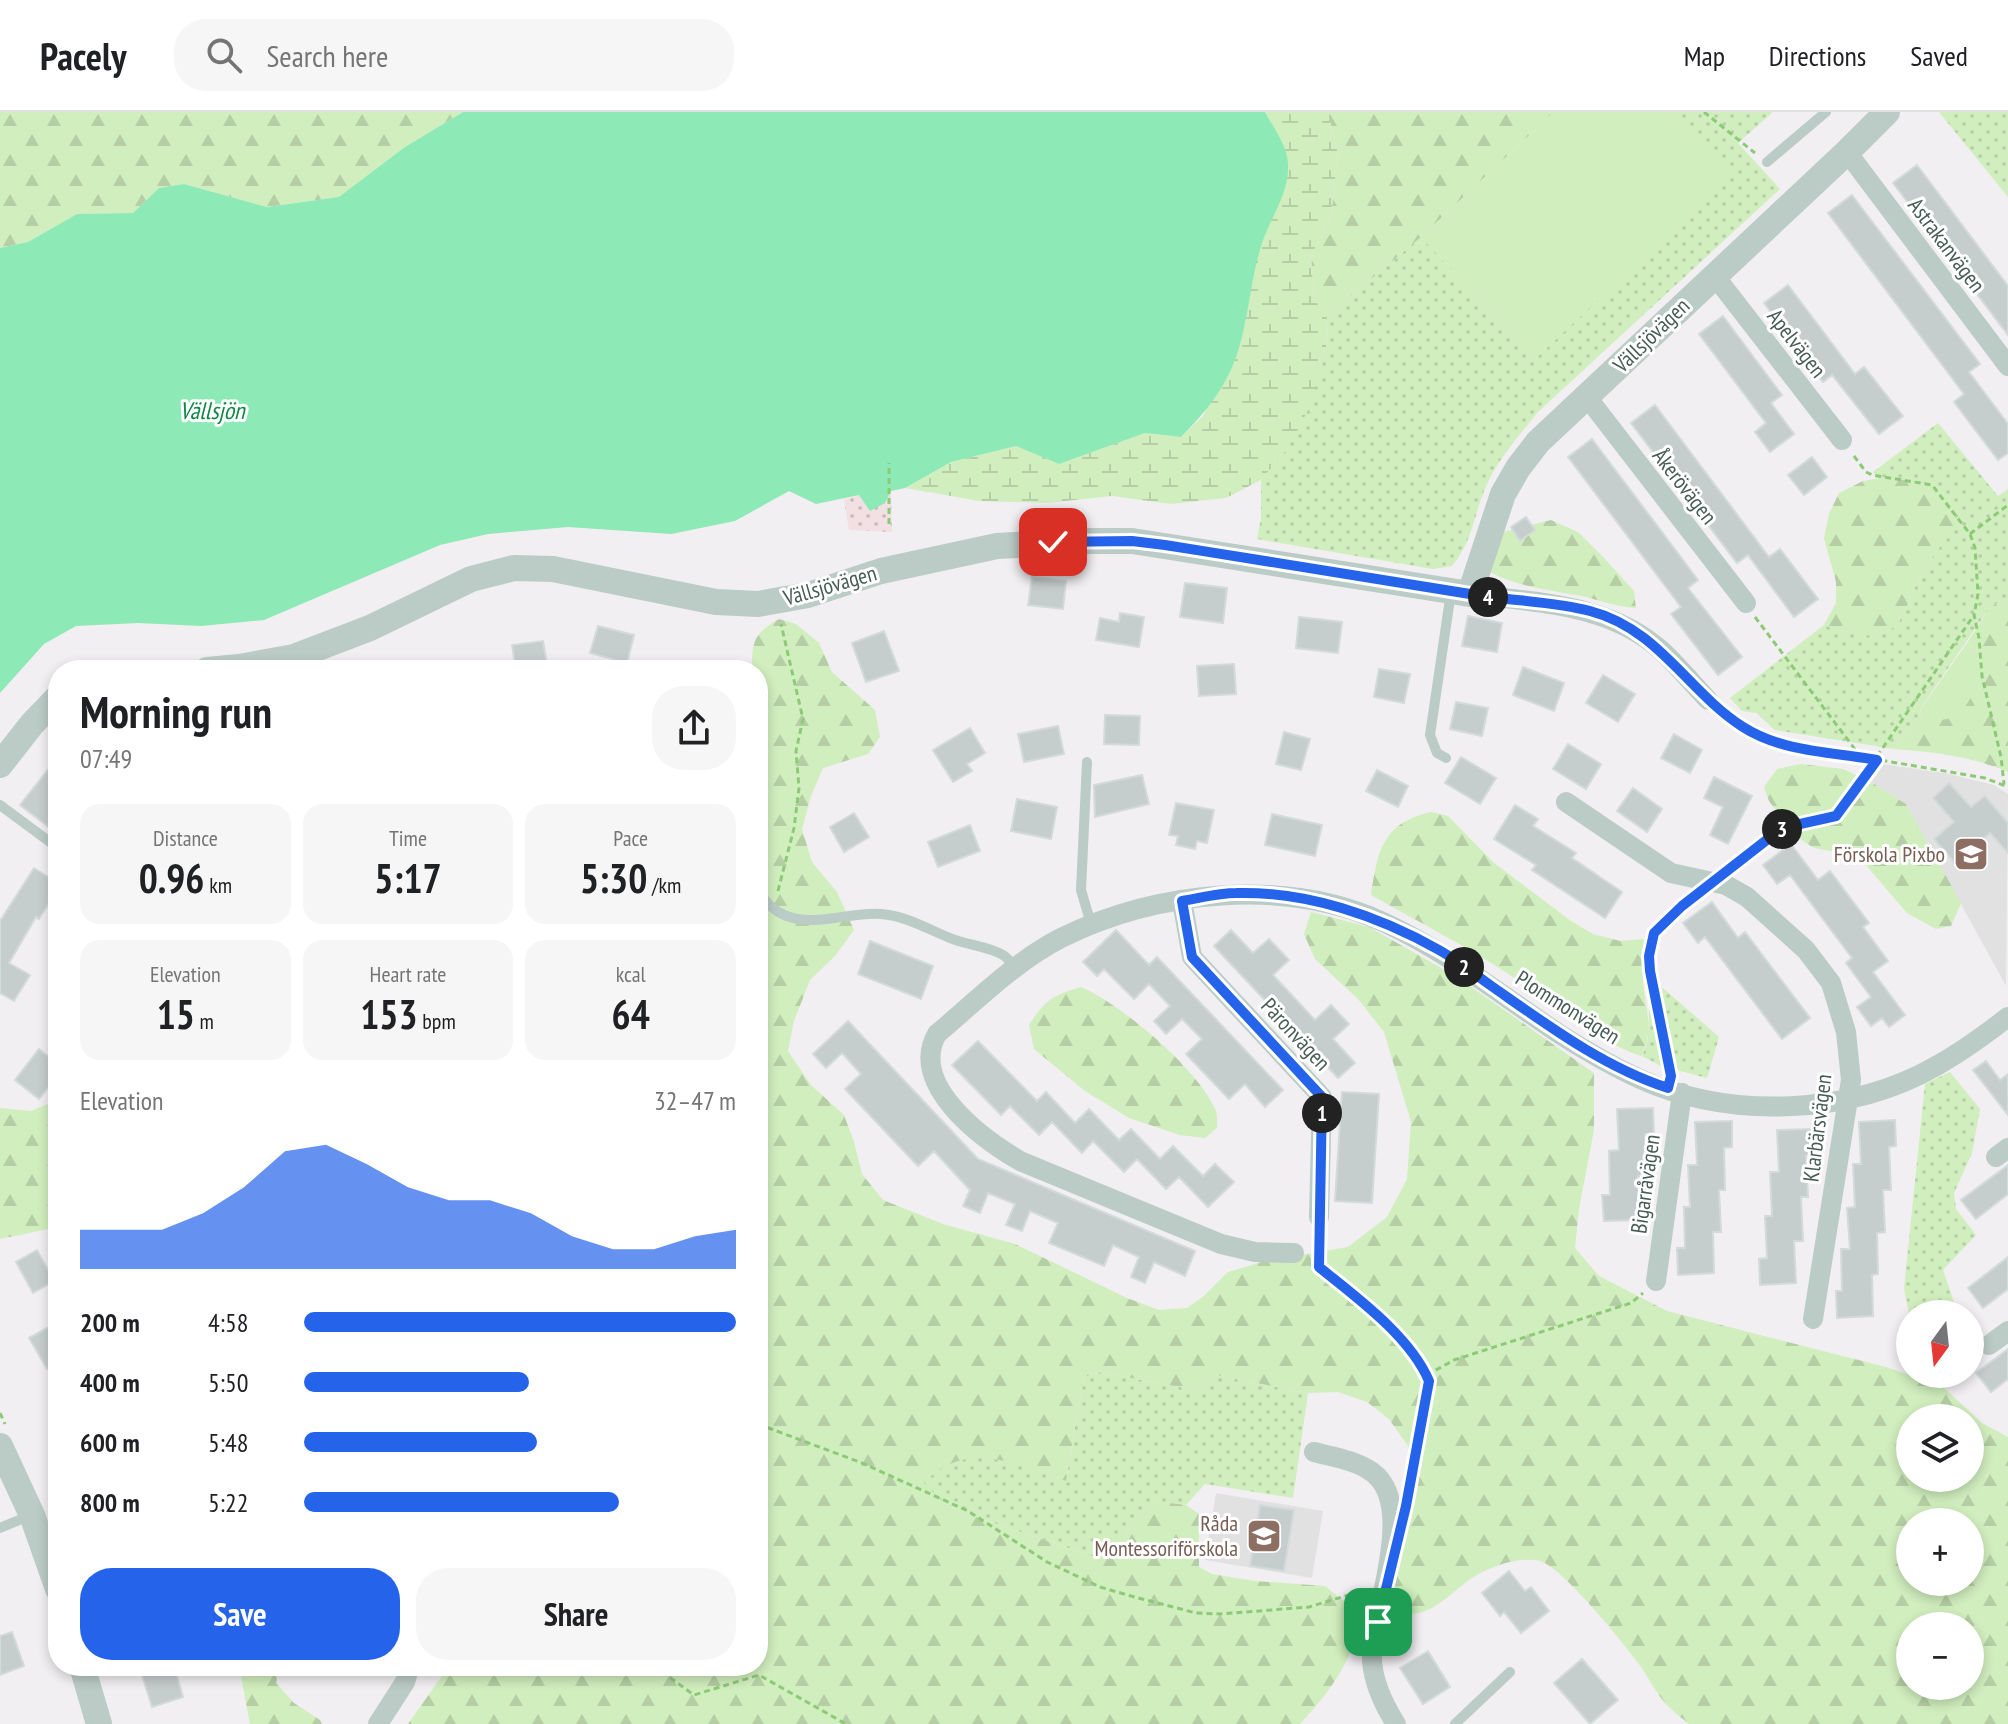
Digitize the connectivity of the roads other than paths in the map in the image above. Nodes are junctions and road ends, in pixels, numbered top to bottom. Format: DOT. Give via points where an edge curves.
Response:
graph roads {
  1 [pos="1826,112"];
  2 [pos="1887,112"];
  3 [pos="1847,152"];
  4 [pos="1767,162"];
  5 [pos="1714,275"];
  6 [pos="2008,366"];
  7 [pos="1587,397"];
  8 [pos="1842,440"];
  9 [pos="1461,593"];
  10 [pos="1746,603"];
  11 [pos="278,660"];
  12 [pos="1708,700"];
  13 [pos="48,707"];
  14 [pos="1446,758"];
  15 [pos="1087,762"];
  16 [pos="0,765"];
  17 [pos="1566,802"];
  18 [pos="0,805"];
  19 [pos="48,841"];
  20 [pos="768,901"];
  21 [pos="1182,901"];
  22 [pos="1091,924"];
  23 [pos="1016,968"];
  24 [pos="2008,1017"];
  25 [pos="1675,1091"];
  26 [pos="1848,1099"];
  27 [pos="1319,1217"];
  28 [pos="1294,1253"];
  29 [pos="1656,1281"];
  30 [pos="1813,1319"];
  31 [pos="2008,1331"];
  32 [pos="1989,1345"];
  33 [pos="0,1446"];
  34 [pos="1314,1452"];
  35 [pos="32,1515"];
  36 [pos="0,1528"];
  37 [pos="48,1561"];
  38 [pos="1510,1672"];
  39 [pos="85,1676"];
  40 [pos="407,1676"];
  41 [pos="99,1724"];
  42 [pos="378,1724"];
  43 [pos="1396,1724"];
  44 [pos="1455,1724"];
  1 -- 4 [label="lane"];
  2 -- 3 [label="street, Vällsjövägen"];
  3 -- 5 [label="street, Vällsjövägen"];
  3 -- 6 [label="street, Astrakanvägen"];
  5 -- 7 [label="street, Vällsjövägen"];
  5 -- 8 [label="street, Apelvägen"];
  7 -- 9 [label="street, Vällsjövägen" via="1518,468"];
  7 -- 10 [label="street, Åkerövägen"];
  9 -- 11 [label="street, Vällsjövägen" via="1165,545 1090,541 997,546 758,604 716,602 553,569 514,568 471,579 370,628"];
  9 -- 12 [label="street, Vällsjövägen" via="1590,611 1616,621 1661,650"];
  9 -- 14 [label="lane" via="1430,735 1437,753"];
  13 -- 16 [label="street"];
  15 -- 22 [label="lane" via="1081,890"];
  17 -- 26 [label="street, Klarbärsvägen" via="1671,873 1726,885 1747,897 1806,950 1831,983 1846,1032"];
  18 -- 19 [label="lane"];
  20 -- 23 [label="lane" via="775,909 813,922 882,914 915,921 1002,955"];
  21 -- 22 [label="street, Plommonvägen"];
  21 -- 25 [label="street, Plommonvägen" via="1267,894 1380,920 1441,951 1564,1036 1641,1079"];
  21 -- 27 [label="street, Päronvägen" via="1192,957 1322,1097"];
  22 -- 23 [label="street, Plommonvägen"];
  23 -- 28 [label="street, Plommonvägen" via="937,1034 929,1047 934,1080 950,1103 991,1144 1020,1161 1221,1244"];
  24 -- 26 [label="street, Plommonvägen" via="1937,1066"];
  25 -- 26 [label="street, Plommonvägen" via="1755,1105"];
  25 -- 29 [label="street, Bigarråvägen"];
  26 -- 30 [label="street, Klarbärsvägen"];
  31 -- 32 [label="street"];
  33 -- 35 [label="street"];
  34 -- 43 [label="street" via="1371,1471 1383,1482 1390,1502 1392,1559 1372,1650 1376,1685"];
  35 -- 36 [label="lane"];
  35 -- 37 [label="street"];
  38 -- 44 [label="lane"];
  39 -- 41 [label="street"];
  40 -- 42 [label="street"];
}
